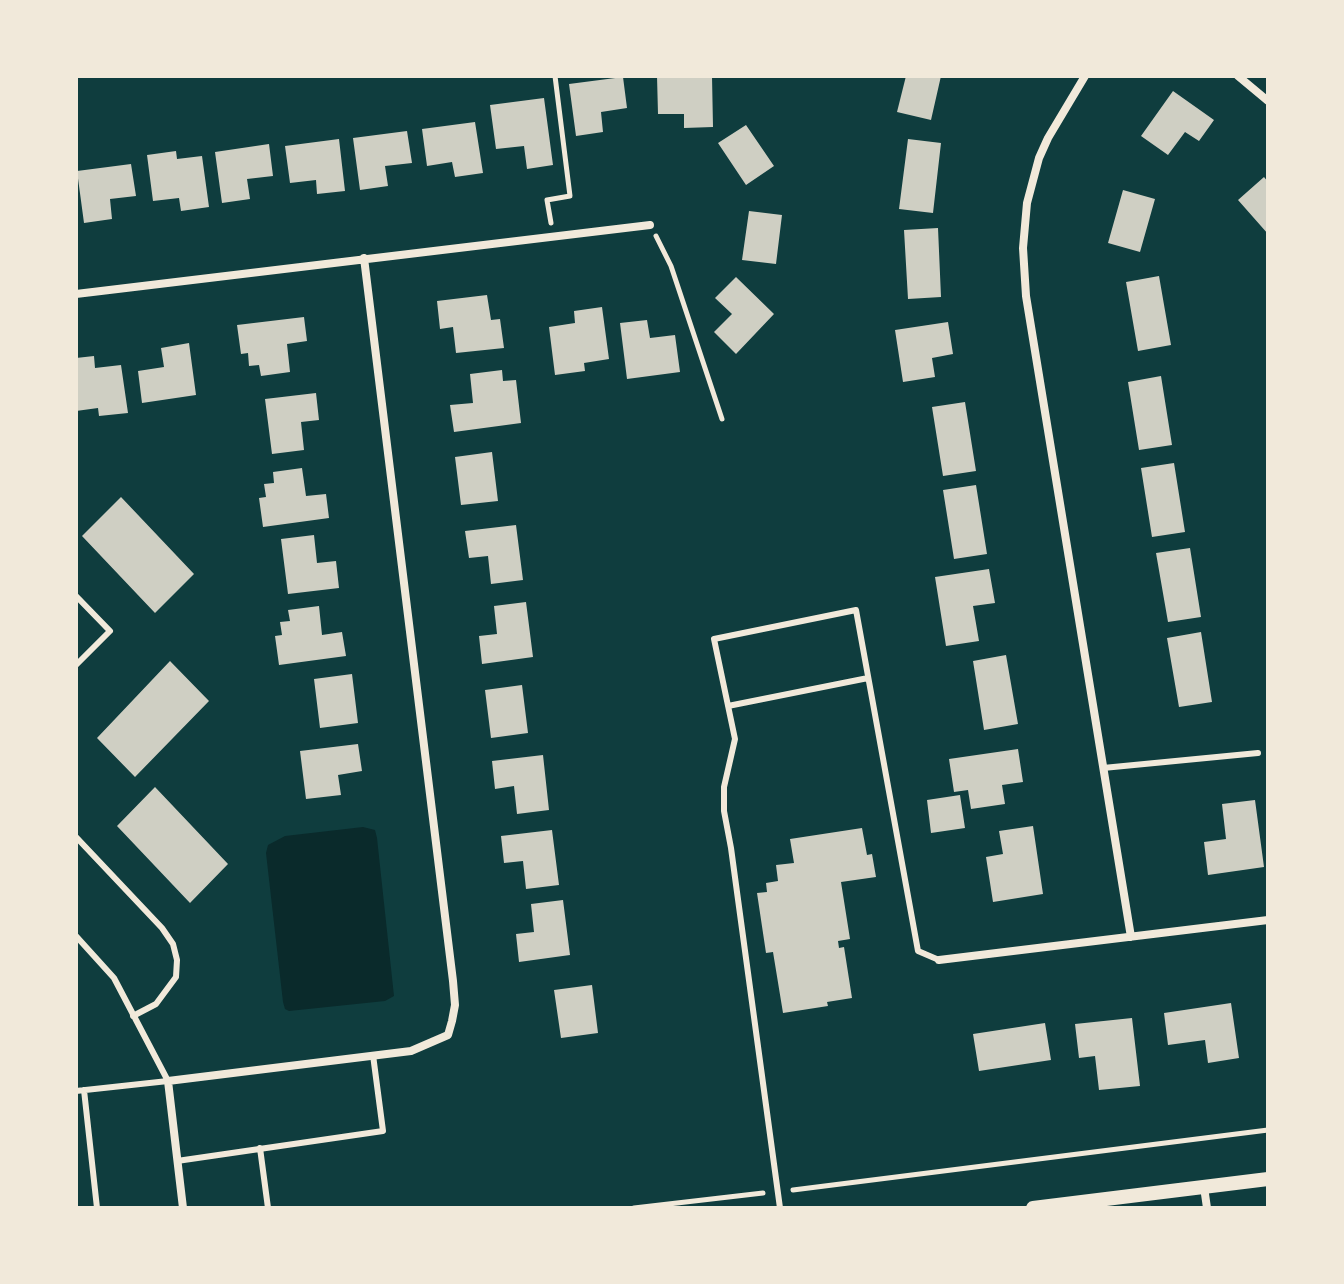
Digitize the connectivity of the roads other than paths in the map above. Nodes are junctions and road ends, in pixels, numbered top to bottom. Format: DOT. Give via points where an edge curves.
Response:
graph roads {
  1 [pos="1085,76"];
  2 [pos="1238,76"];
  3 [pos="1268,101"];
  4 [pos="650,225"];
  5 [pos="364,258"];
  6 [pos="76,294"];
  7 [pos="76,596"];
  8 [pos="76,665"];
  9 [pos="868,678"];
  10 [pos="728,706"];
  11 [pos="1258,753"];
  12 [pos="1103,768"];
  13 [pos="76,837"];
  14 [pos="1268,920"];
  15 [pos="76,936"];
  16 [pos="1131,937"];
  17 [pos="939,960"];
  18 [pos="133,1016"];
  19 [pos="373,1055"];
  20 [pos="168,1081"];
  21 [pos="80,1091"];
  22 [pos="260,1148"];
  23 [pos="177,1161"];
  24 [pos="1268,1179"];
  25 [pos="1204,1187"];
  26 [pos="97,1208"];
  27 [pos="183,1208"];
  28 [pos="268,1208"];
  29 [pos="780,1208"];
  30 [pos="1033,1208"];
  31 [pos="1207,1208"];
  1 -- 12 [label="street" via="1039,158 1023,248 1026,296"];
  2 -- 3 [label="street"];
  4 -- 5 [label="street"];
  5 -- 6 [label="street"];
  5 -- 19 [label="street" via="455,1005 448,1035 411,1051"];
  7 -- 8 [label="lane" via="110,631"];
  9 -- 10 [label="lane"];
  9 -- 10 [label="lane" via="856,610 714,639"];
  9 -- 17 [label="lane" via="918,951"];
  10 -- 29 [label="lane" via="735,739 724,811"];
  11 -- 12 [label="lane"];
  12 -- 16 [label="street"];
  13 -- 18 [label="lane" via="173,944 176,977 156,1004"];
  14 -- 16 [label="street"];
  15 -- 18 [label="lane" via="114,978"];
  16 -- 17 [label="street"];
  18 -- 20 [label="lane"];
  19 -- 20 [label="street"];
  19 -- 22 [label="lane" via="383,1131"];
  20 -- 21 [label="lane"];
  20 -- 23 [label="street"];
  21 -- 26 [label="lane"];
  22 -- 23 [label="lane"];
  22 -- 28 [label="lane"];
  23 -- 27 [label="street"];
  24 -- 25 [label="street"];
  25 -- 30 [label="street"];
  25 -- 31 [label="street"];
}
